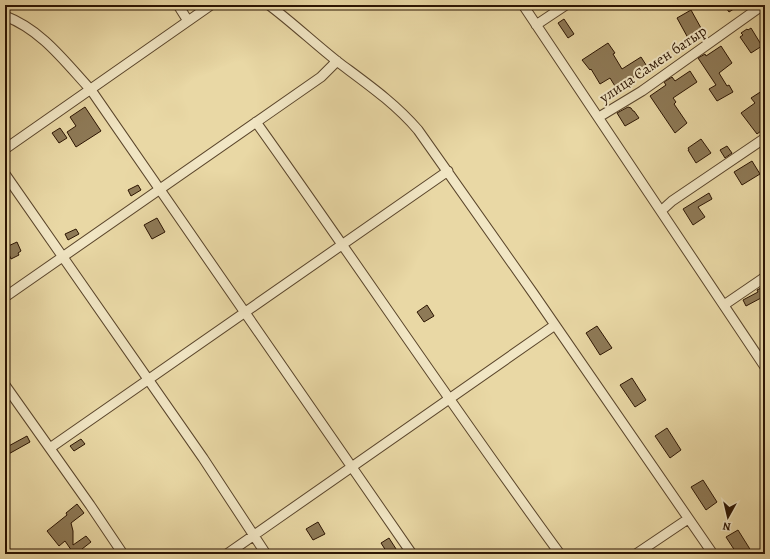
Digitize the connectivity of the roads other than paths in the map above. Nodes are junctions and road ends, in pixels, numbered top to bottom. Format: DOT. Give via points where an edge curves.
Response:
graph roads {
  1 [pos="178,5"];
  2 [pos="211,5"];
  3 [pos="269,5"];
  4 [pos="523,5"];
  5 [pos="566,5"];
  6 [pos="763,5"];
  7 [pos="5,16"];
  8 [pos="188,21"];
  9 [pos="536,26"];
  10 [pos="337,61"];
  11 [pos="91,90"];
  12 [pos="598,117"];
  13 [pos="256,122"];
  14 [pos="765,138"];
  15 [pos="5,149"];
  16 [pos="448,171"];
  17 [pos="5,174"];
  18 [pos="158,189"];
  19 [pos="661,211"];
  20 [pos="344,245"];
  21 [pos="62,257"];
  22 [pos="765,277"];
  23 [pos="5,297"];
  24 [pos="724,305"];
  25 [pos="244,313"];
  26 [pos="555,325"];
  27 [pos="765,367"];
  28 [pos="149,380"];
  29 [pos="5,385"];
  30 [pos="448,399"];
  31 [pos="50,448"];
  32 [pos="352,467"];
  33 [pos="688,519"];
  34 [pos="253,536"];
  35 [pos="123,554"];
  36 [pos="227,554"];
  37 [pos="266,554"];
  38 [pos="412,554"];
  39 [pos="560,554"];
  40 [pos="636,554"];
  41 [pos="713,554"];
  1 -- 8 [label="street"];
  2 -- 8 [label="street"];
  3 -- 10 [label="street"];
  4 -- 9 [label="street"];
  5 -- 9 [label="street"];
  6 -- 12 [label="street, улица Самен батыр" via="642,91"];
  7 -- 11 [label="street" via="43,39"];
  8 -- 11 [label="street"];
  9 -- 12 [label="street"];
  10 -- 13 [label="street" via="321,77"];
  10 -- 16 [label="street" via="406,116"];
  11 -- 15 [label="street"];
  11 -- 18 [label="street"];
  12 -- 19 [label="street"];
  13 -- 18 [label="street"];
  13 -- 20 [label="street"];
  14 -- 19 [label="street"];
  16 -- 20 [label="street"];
  16 -- 26 [label="street"];
  17 -- 21 [label="street"];
  18 -- 21 [label="street"];
  18 -- 25 [label="street"];
  19 -- 24 [label="street"];
  20 -- 25 [label="street"];
  20 -- 30 [label="street"];
  21 -- 23 [label="street"];
  21 -- 28 [label="street"];
  22 -- 24 [label="street"];
  24 -- 27 [label="street"];
  25 -- 28 [label="street"];
  25 -- 32 [label="street"];
  26 -- 30 [label="street"];
  26 -- 33 [label="street"];
  28 -- 31 [label="street"];
  28 -- 34 [label="street"];
  29 -- 31 [label="street"];
  30 -- 32 [label="street"];
  30 -- 39 [label="street"];
  31 -- 35 [label="street"];
  32 -- 34 [label="street"];
  32 -- 38 [label="street"];
  33 -- 40 [label="street"];
  33 -- 41 [label="street"];
  34 -- 36 [label="street"];
  34 -- 37 [label="street"];
}
